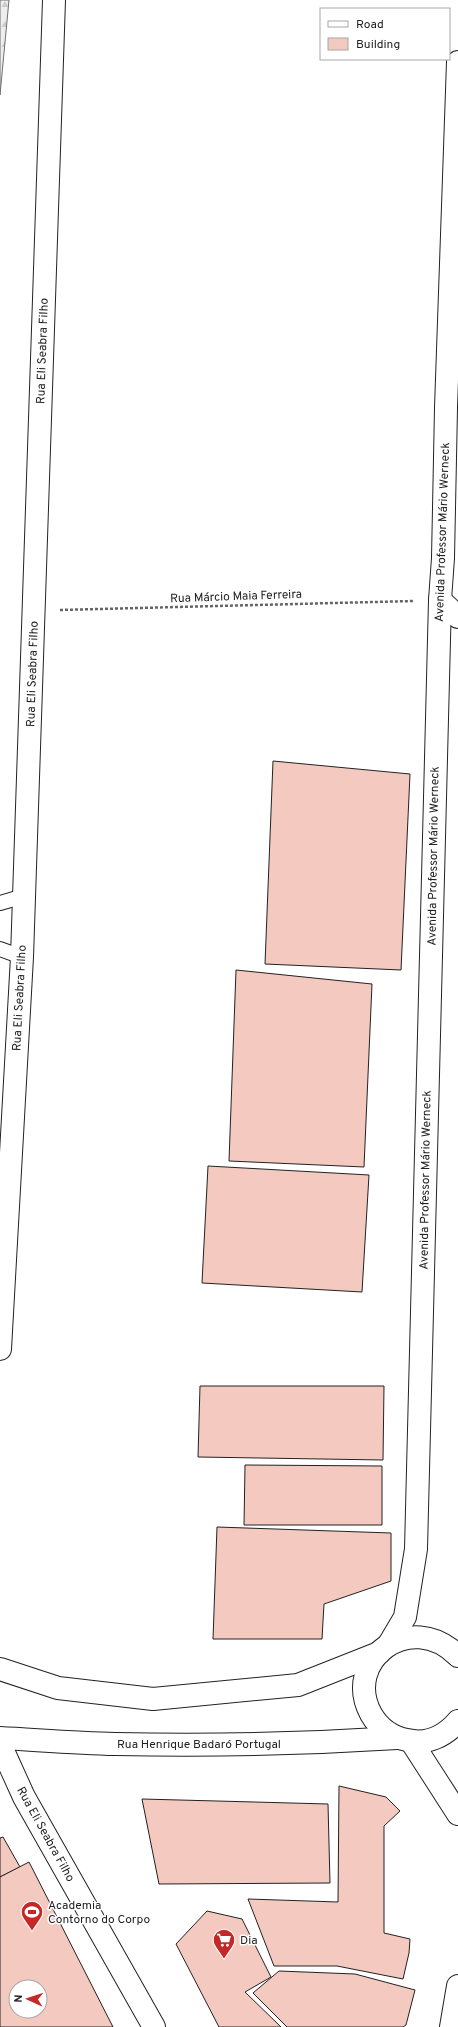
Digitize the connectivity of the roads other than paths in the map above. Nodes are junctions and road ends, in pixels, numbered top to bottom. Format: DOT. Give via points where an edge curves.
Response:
graph roads {
  1 [pos="54,0"];
  2 [pos="458,62"];
  3 [pos="440,600"];
  4 [pos="458,617"];
  5 [pos="24,896"];
  6 [pos="0,903"];
  7 [pos="0,949"];
  8 [pos="22,957"];
  9 [pos="0,1349"];
  10 [pos="384,1648"];
  11 [pos="458,1656"];
  12 [pos="0,1669"];
  13 [pos="458,1721"];
  14 [pos="0,1738"];
  15 [pos="404,1740"];
  16 [pos="0,1744"];
  17 [pos="458,1814"];
  18 [pos="458,1986"];
  19 [pos="154,2027"];
  20 [pos="451,2027"];
  1 -- 5 [label="street, Rua Eli Seabra Filho"];
  2 -- 3 [label="street, Avenida Professor Mário Werneck"];
  3 -- 4 [label="street"];
  3 -- 10 [label="street, Avenida Professor Mário Werneck" via="416,1550 405,1617"];
  5 -- 6 [label="lane"];
  5 -- 8 [label="street, Rua Eli Seabra Filho"];
  7 -- 8 [label="lane"];
  8 -- 9 [label="street, Rua Eli Seabra Filho"];
  10 -- 11 [label="street" via="401,1639 413,1636 426,1637 439,1641"];
  10 -- 12 [label="street" via="298,1685 153,1699 58,1688"];
  10 -- 15 [label="street, Avenida Professor Mário Werneck" via="370,1664 364,1693 367,1707 384,1731"];
  13 -- 15 [label="street, Rua Henrique Badaró Portugal" via="450,1730 438,1737 425,1741"];
  14 -- 15 [label="street, Rua Henrique Badaró Portugal" via="114,1744"];
  15 -- 17 [label="street"];
  16 -- 19 [label="street, Rua Eli Seabra Filho" via="24,1797"];
  18 -- 20 [label="street"];
}
